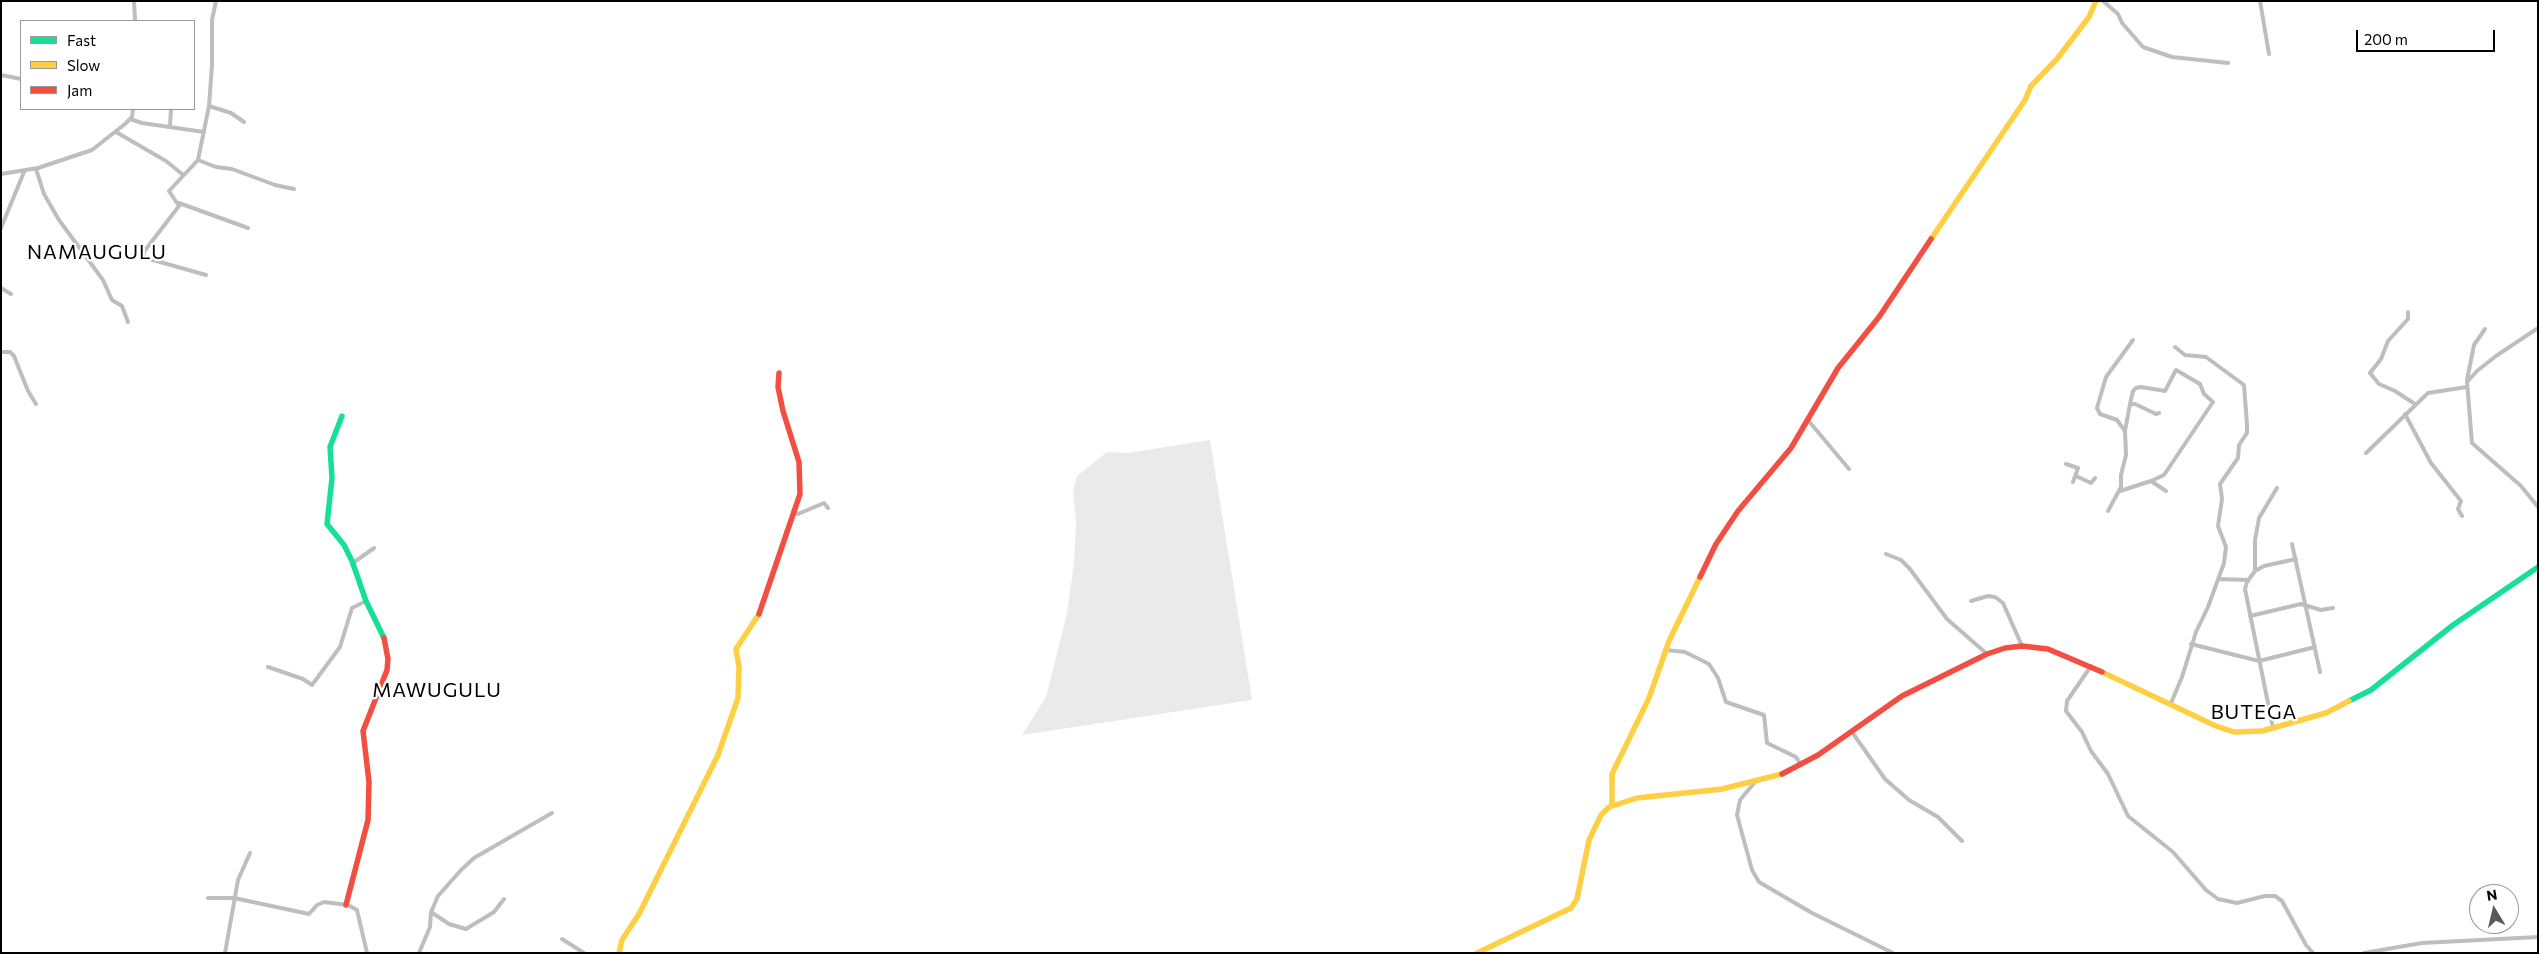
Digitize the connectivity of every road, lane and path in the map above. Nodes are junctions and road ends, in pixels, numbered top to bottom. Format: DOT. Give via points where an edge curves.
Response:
graph roads {
  1 [pos="134,1"];
  2 [pos="216,1"];
  3 [pos="2096,1"];
  4 [pos="2103,1"];
  5 [pos="2260,1"];
  6 [pos="134,20"];
  7 [pos="2269,54"];
  8 [pos="2228,63"];
  9 [pos="1,75"];
  10 [pos="20,79"];
  11 [pos="209,106"];
  12 [pos="133,110"];
  13 [pos="172,110"];
  14 [pos="130,119"];
  15 [pos="244,122"];
  16 [pos="170,127"];
  17 [pos="116,132"];
  18 [pos="204,132"];
  19 [pos="198,160"];
  20 [pos="36,169"];
  21 [pos="24,172"];
  22 [pos="1,174"];
  23 [pos="182,174"];
  24 [pos="294,189"];
  25 [pos="178,203"];
  26 [pos="1,228"];
  27 [pos="248,228"];
  28 [pos="206,275"];
  29 [pos="1,288"];
  30 [pos="11,294"];
  31 [pos="2408,312"];
  32 [pos="128,322"];
  33 [pos="2538,328"];
  34 [pos="2485,329"];
  35 [pos="2133,340"];
  36 [pos="2175,347"];
  37 [pos="1,352"];
  38 [pos="779,373"];
  39 [pos="2467,385"];
  40 [pos="36,404"];
  41 [pos="2130,404"];
  42 [pos="2415,404"];
  43 [pos="2159,413"];
  44 [pos="2405,414"];
  45 [pos="342,416"];
  46 [pos="1807,419"];
  47 [pos="2126,431"];
  48 [pos="2366,453"];
  49 [pos="2066,464"];
  50 [pos="1849,469"];
  51 [pos="2076,476"];
  52 [pos="2095,478"];
  53 [pos="2151,481"];
  54 [pos="2073,482"];
  55 [pos="2277,488"];
  56 [pos="2120,491"];
  57 [pos="2166,491"];
  58 [pos="2538,507"];
  59 [pos="828,508"];
  60 [pos="2108,511"];
  61 [pos="794,512"];
  62 [pos="2462,516"];
  63 [pos="2292,544"];
  64 [pos="374,548"];
  65 [pos="1886,554"];
  66 [pos="2296,559"];
  67 [pos="353,563"];
  68 [pos="2538,567"];
  69 [pos="2255,571"];
  70 [pos="2219,578"];
  71 [pos="2248,580"];
  72 [pos="366,601"];
  73 [pos="1971,601"];
  74 [pos="2307,606"];
  75 [pos="2333,608"];
  76 [pos="2250,616"];
  77 [pos="2191,644"];
  78 [pos="2022,646"];
  79 [pos="2315,646"];
  80 [pos="1666,650"];
  81 [pos="1987,654"];
  82 [pos="2259,661"];
  83 [pos="2091,666"];
  84 [pos="268,667"];
  85 [pos="2320,672"];
  86 [pos="2171,703"];
  87 [pos="2273,728"];
  88 [pos="1852,732"];
  89 [pos="1801,765"];
  90 [pos="1755,782"];
  91 [pos="1612,806"];
  92 [pos="552,813"];
  93 [pos="1962,841"];
  94 [pos="250,853"];
  95 [pos="208,898"];
  96 [pos="234,898"];
  97 [pos="504,899"];
  98 [pos="346,904"];
  99 [pos="430,912"];
  100 [pos="2538,937"];
  101 [pos="562,939"];
  102 [pos="225,953"];
  103 [pos="367,953"];
  104 [pos="419,953"];
  105 [pos="584,953"];
  106 [pos="618,953"];
  107 [pos="1477,953"];
  108 [pos="1893,953"];
  109 [pos="2313,953"];
  110 [pos="2364,953"];
  1 -- 6 [label="street"];
  2 -- 11 [label="street" via="212,20"];
  3 -- 46 [label="street" via="2073,38 2031,86 2025,100 1880,317 1838,368"];
  4 -- 8 [label="street" via="2118,14 2143,48 2172,57"];
  5 -- 7 [label="street"];
  9 -- 10 [label="street"];
  11 -- 15 [label="street" via="231,113"];
  11 -- 18 [label="street"];
  12 -- 14 [label="street"];
  13 -- 16 [label="street"];
  14 -- 16 [label="street" via="142,124"];
  14 -- 17 [label="street"];
  16 -- 18 [label="street"];
  17 -- 20 [label="street" via="92,150"];
  17 -- 23 [label="street"];
  18 -- 19 [label="street"];
  19 -- 23 [label="street"];
  19 -- 24 [label="street" via="275,186"];
  20 -- 21 [label="street"];
  20 -- 32 [label="street" via="51,207 103,280 112,300 122,306"];
  21 -- 22 [label="street"];
  21 -- 26 [label="street"];
  23 -- 25 [label="street" via="169,191"];
  25 -- 27 [label="street"];
  25 -- 28 [label="street" via="143,256"];
  29 -- 30 [label="street"];
  31 -- 42 [label="street" via="2408,319 2388,341 2381,359 2370,373 2379,384"];
  33 -- 39 [label="street" via="2477,371"];
  34 -- 39 [label="street" via="2474,345"];
  35 -- 47 [label="street" via="2106,377 2097,408 2100,414 2117,420"];
  36 -- 70 [label="street" via="2185,355 2206,357 2244,385 2246,394 2247,433 2239,445 2238,458 2220,484 2222,499 2218,526 2226,554"];
  37 -- 40 [label="street" via="10,352 14,356"];
  38 -- 61 [label="street" via="778,387 799,462 800,494"];
  39 -- 42 [label="street" via="2433,391"];
  39 -- 58 [label="street" via="2472,443 2521,486"];
  41 -- 43 [label="street"];
  41 -- 47 [label="street"];
  41 -- 53 [label="street" via="2136,388 2165,391 2176,370 2200,384 2204,394 2213,402 2164,475"];
  42 -- 44 [label="street"];
  44 -- 48 [label="street"];
  44 -- 62 [label="street" via="2431,463 2461,502 2458,509"];
  45 -- 67 [label="street" via="330,446 332,478 327,524"];
  46 -- 50 [label="street"];
  46 -- 80 [label="street" via="1791,448 1738,511 1716,544"];
  47 -- 56 [label="street"];
  49 -- 51 [label="street" via="2076,466"];
  51 -- 52 [label="street" via="2092,483"];
  51 -- 54 [label="street"];
  53 -- 56 [label="street"];
  53 -- 57 [label="street"];
  55 -- 69 [label="street" via="2259,518 2254,540"];
  56 -- 60 [label="street"];
  59 -- 61 [label="street" via="824,503 798,514"];
  61 -- 106 [label="street" via="763,607 736,649 738,698 718,755"];
  63 -- 66 [label="street"];
  64 -- 67 [label="street"];
  65 -- 81 [label="street" via="1901,560 1947,619"];
  66 -- 69 [label="street"];
  66 -- 74 [label="street"];
  67 -- 72 [label="street"];
  68 -- 87 [label="street" via="2453,625 2371,690 2326,713"];
  69 -- 71 [label="street"];
  70 -- 71 [label="street"];
  70 -- 77 [label="street"];
  71 -- 76 [label="street" via="2245,590"];
  72 -- 84 [label="street" via="352,608 340,647 312,685"];
  72 -- 98 [label="street" via="380,625 386,644 387,670 363,731 369,782 368,820"];
  73 -- 78 [label="street" via="1988,596 2003,603"];
  74 -- 75 [label="street" via="2321,610"];
  74 -- 76 [label="street" via="2301,604"];
  74 -- 79 [label="street"];
  76 -- 82 [label="street"];
  77 -- 82 [label="street"];
  77 -- 86 [label="street"];
  78 -- 81 [label="street"];
  78 -- 83 [label="street" via="2055,651"];
  79 -- 82 [label="street"];
  79 -- 85 [label="street"];
  80 -- 89 [label="street" via="1685,652 1709,664 1726,702 1764,715 1767,743 1796,757"];
  80 -- 91 [label="street" via="1649,698 1612,774"];
  81 -- 88 [label="street" via="1902,696"];
  82 -- 87 [label="street"];
  83 -- 86 [label="street"];
  83 -- 109 [label="street" via="2067,701 2066,711 2108,774 2128,816 2173,852 2211,895 2237,903 2265,896 2275,896 2282,901"];
  86 -- 87 [label="street" via="2227,730 2253,732"];
  88 -- 89 [label="street"];
  88 -- 93 [label="street" via="1890,784 1938,817"];
  89 -- 90 [label="street"];
  90 -- 91 [label="street" via="1709,791 1637,798"];
  90 -- 108 [label="street" via="1740,800 1737,814 1752,870 1759,882 1812,913"];
  91 -- 107 [label="street" via="1601,815 1589,840 1577,898 1571,908"];
  92 -- 99 [label="street" via="474,858 448,884"];
  94 -- 96 [label="street"];
  95 -- 96 [label="street"];
  96 -- 98 [label="street" via="309,914 324,902"];
  96 -- 102 [label="street"];
  97 -- 99 [label="street" via="494,912 466,929 449,924"];
  98 -- 103 [label="street" via="357,910"];
  99 -- 104 [label="street" via="430,927"];
  100 -- 110 [label="street" via="2422,943"];
  101 -- 105 [label="street"];
}
